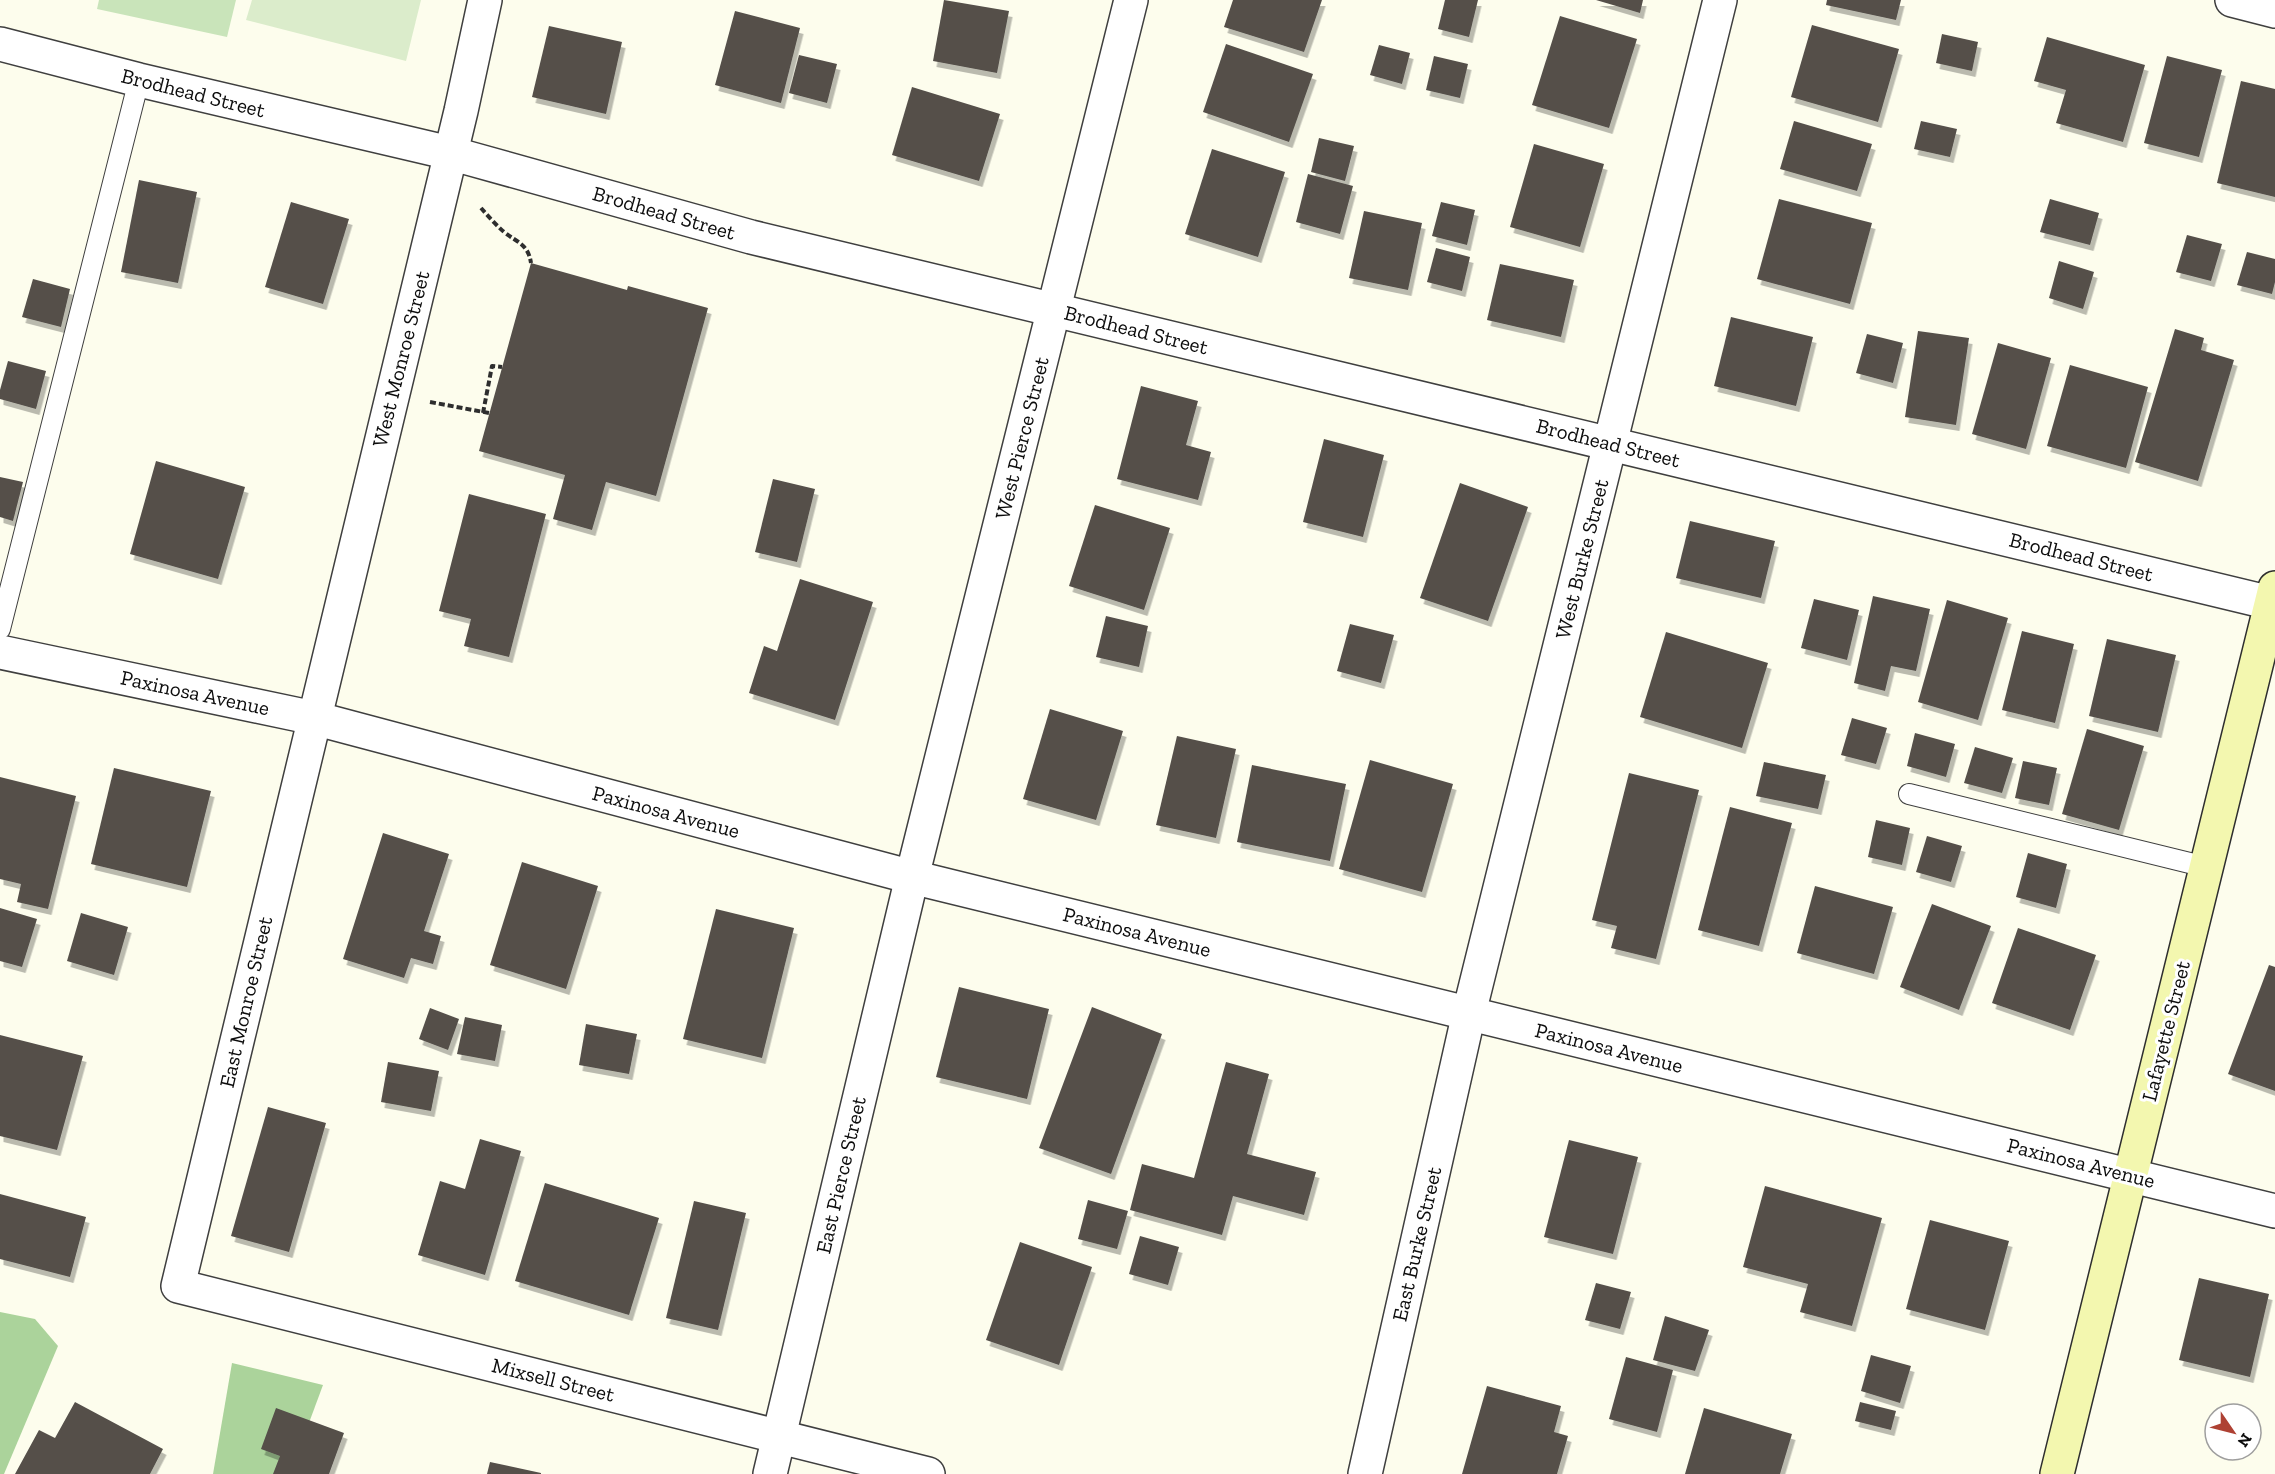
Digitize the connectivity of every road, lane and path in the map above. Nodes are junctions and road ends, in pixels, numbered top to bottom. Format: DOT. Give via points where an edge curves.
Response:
graph roads {
  1 [pos="485,0"];
  2 [pos="1131,0"];
  3 [pos="1720,0"];
  4 [pos="2232,0"];
  5 [pos="2275,10"];
  6 [pos="0,44"];
  7 [pos="139,80"];
  8 [pos="450,153"];
  9 [pos="481,208"];
  10 [pos="531,263"];
  11 [pos="1053,310"];
  12 [pos="502,367"];
  13 [pos="430,402"];
  14 [pos="483,413"];
  15 [pos="489,413"];
  16 [pos="1610,444"];
  17 [pos="2274,598"];
  18 [pos="0,629"];
  19 [pos="0,652"];
  20 [pos="314,718"];
  21 [pos="1909,794"];
  22 [pos="2206,867"];
  23 [pos="912,877"];
  24 [pos="1469,1013"];
  25 [pos="2130,1175"];
  26 [pos="2275,1211"];
  27 [pos="178,1286"];
  28 [pos="778,1437"];
  29 [pos="770,1474"];
  30 [pos="928,1474"];
  31 [pos="1365,1474"];
  32 [pos="2057,1474"];
  1 -- 8 [label="street, West Monroe Street"];
  2 -- 11 [label="street, West Pierce Street"];
  3 -- 16 [label="street, West Burke Street"];
  4 -- 5 [label="street"];
  6 -- 7 [label="street, Brodhead Street"];
  7 -- 8 [label="street, Brodhead Street"];
  7 -- 18 [label="lane"];
  8 -- 11 [label="street, Brodhead Street" via="751,237"];
  8 -- 20 [label="street, West Monroe Street"];
  9 -- 10 [label="path" via="530,252"];
  11 -- 16 [label="street, Brodhead Street"];
  11 -- 23 [label="street, West Pierce Street"];
  12 -- 14 [label="path" via="492,366"];
  13 -- 14 [label="path"];
  14 -- 15 [label="path"];
  16 -- 17 [label="street, Brodhead Street"];
  16 -- 24 [label="street, West Burke Street"];
  17 -- 22 [label="street, Lafayette Street"];
  19 -- 20 [label="street, Paxinosa Avenue"];
  20 -- 23 [label="street, Paxinosa Avenue"];
  20 -- 27 [label="street, East Monroe Street"];
  21 -- 22 [label="lane"];
  22 -- 25 [label="street, Lafayette Street"];
  23 -- 24 [label="street, Paxinosa Avenue"];
  23 -- 28 [label="street, East Pierce Street"];
  24 -- 25 [label="street, Paxinosa Avenue"];
  24 -- 31 [label="street, East Burke Street"];
  25 -- 26 [label="street, Paxinosa Avenue"];
  25 -- 32 [label="street, Lafayette Street"];
  27 -- 28 [label="street, Mixsell Street"];
  28 -- 29 [label="street, East Pierce Street"];
  28 -- 30 [label="street, Mixsell Street"];
}
